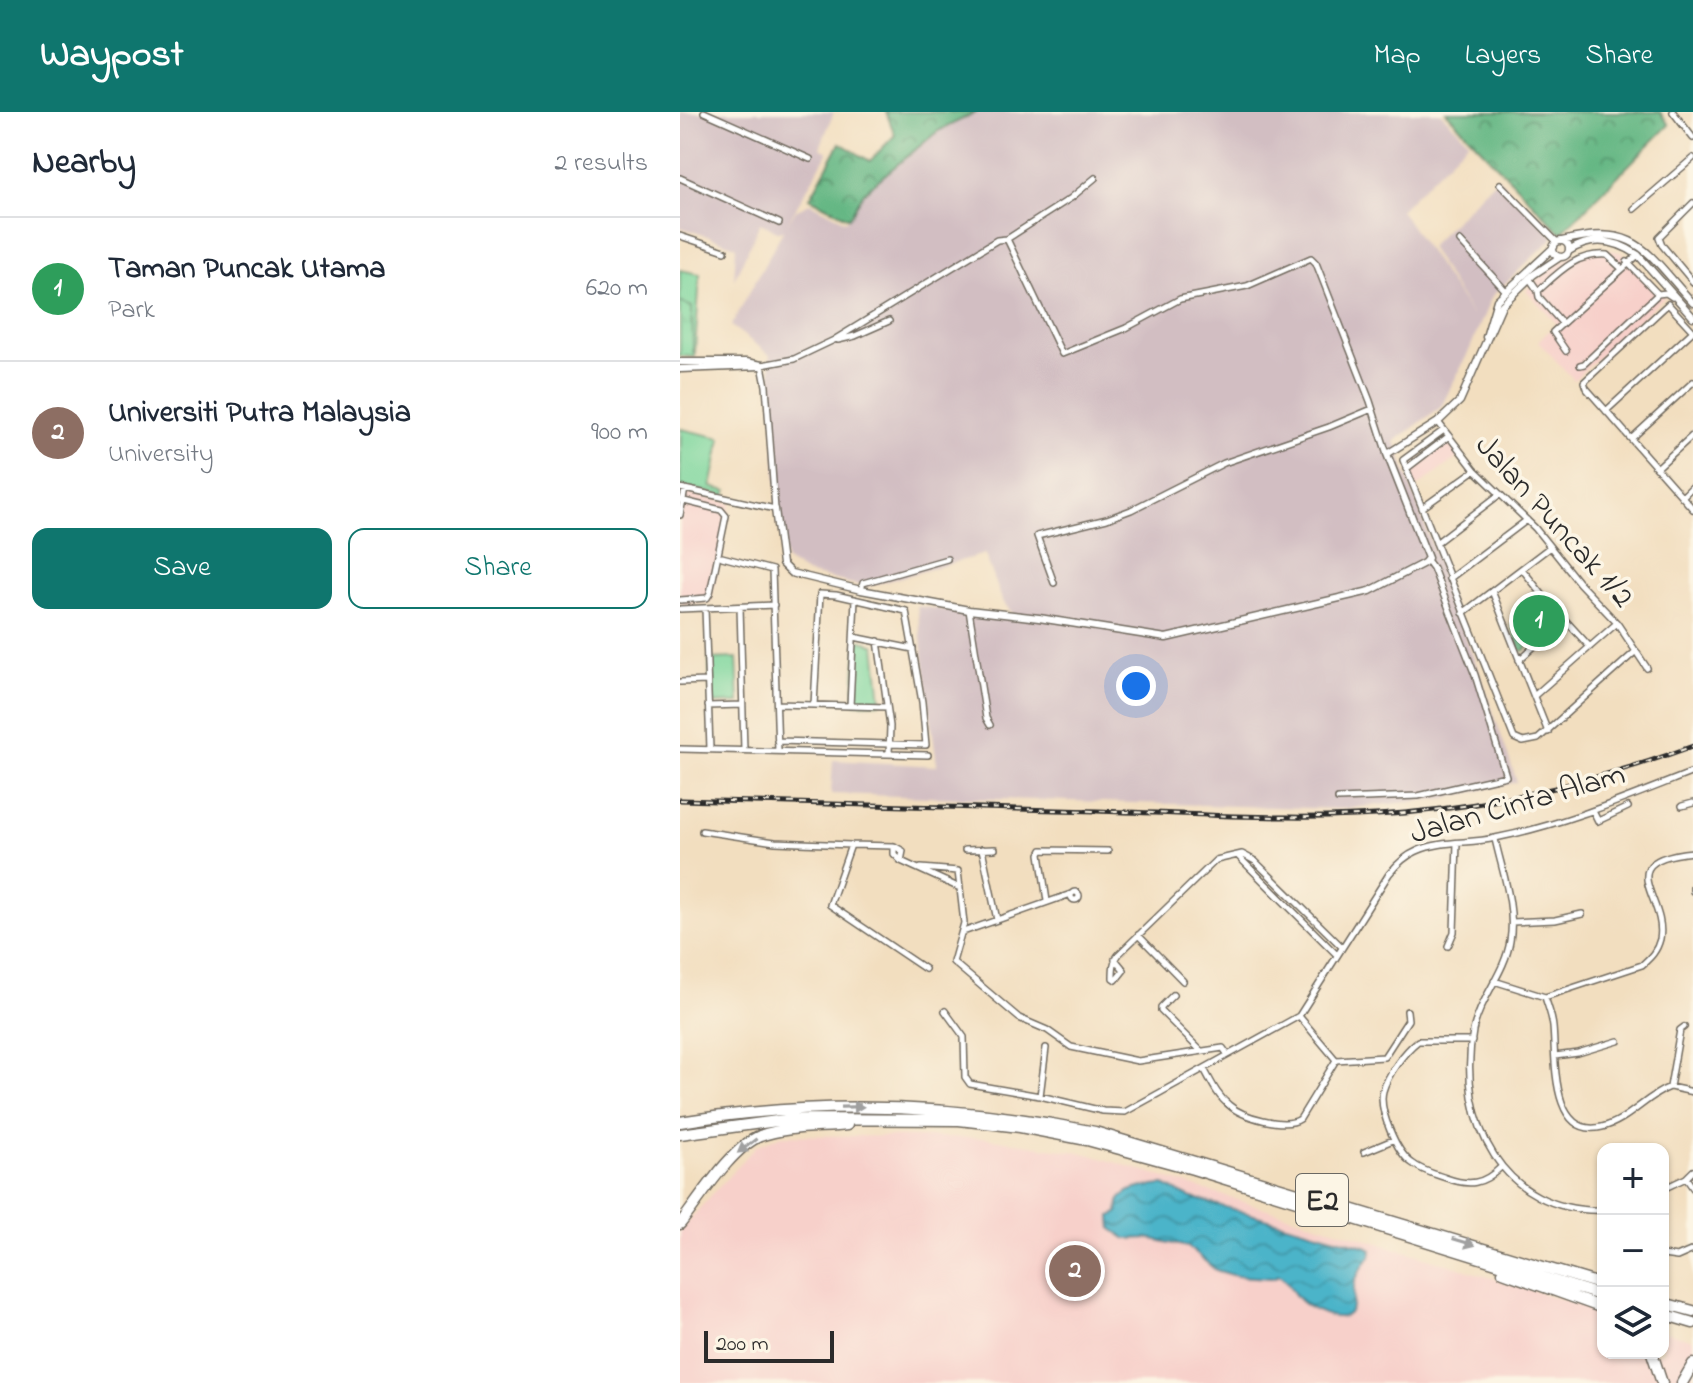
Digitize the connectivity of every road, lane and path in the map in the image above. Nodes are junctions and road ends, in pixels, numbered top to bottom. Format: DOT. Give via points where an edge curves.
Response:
graph roads {
  1 [pos="704,112"];
  2 [pos="1673,112"];
  3 [pos="1693,138"];
  4 [pos="1693,158"];
  5 [pos="810,159"];
  6 [pos="680,178"];
  7 [pos="1095,178"];
  8 [pos="1500,184"];
  9 [pos="1693,203"];
  10 [pos="1634,209"];
  11 [pos="779,223"];
  12 [pos="680,236"];
  13 [pos="1007,239"];
  14 [pos="1460,241"];
  15 [pos="1557,243"];
  16 [pos="1627,247"];
  17 [pos="725,251"];
  18 [pos="1569,251"];
  19 [pos="1638,255"];
  20 [pos="1560,257"];
  21 [pos="1627,262"];
  22 [pos="1621,268"];
  23 [pos="1653,272"];
  24 [pos="1529,279"];
  25 [pos="1693,282"];
  26 [pos="1536,288"];
  27 [pos="1505,290"];
  28 [pos="1658,294"];
  29 [pos="1693,303"];
  30 [pos="1682,306"];
  31 [pos="1693,317"];
  32 [pos="889,321"];
  33 [pos="1562,323"];
  34 [pos="1693,331"];
  35 [pos="834,340"];
  36 [pos="1486,340"];
  37 [pos="1566,351"];
  38 [pos="680,362"];
  39 [pos="762,365"];
  40 [pos="1580,365"];
  41 [pos="680,369"];
  42 [pos="1693,382"];
  43 [pos="1372,409"];
  44 [pos="1606,411"];
  45 [pos="1438,422"];
  46 [pos="1444,430"];
  47 [pos="1693,435"];
  48 [pos="1449,436"];
  49 [pos="1631,439"];
  50 [pos="1387,454"];
  51 [pos="1657,468"];
  52 [pos="1406,469"];
  53 [pos="1475,470"];
  54 [pos="1693,486"];
  55 [pos="682,488"];
  56 [pos="1500,494"];
  57 [pos="1682,497"];
  58 [pos="681,500"];
  59 [pos="1422,508"];
  60 [pos="775,509"];
  61 [pos="1693,509"];
  62 [pos="680,515"];
  63 [pos="1527,520"];
  64 [pos="1436,543"];
  65 [pos="1550,547"];
  66 [pos="1439,553"];
  67 [pos="722,557"];
  68 [pos="947,559"];
  69 [pos="1428,559"];
  70 [pos="1522,569"];
  71 [pos="1449,579"];
  72 [pos="1054,583"];
  73 [pos="861,590"];
  74 [pos="1492,591"];
  75 [pos="855,599"];
  76 [pos="680,600"];
  77 [pos="774,605"];
  78 [pos="740,607"];
  79 [pos="705,608"];
  80 [pos="680,609"];
  81 [pos="969,610"];
  82 [pos="1463,613"];
  83 [pos="1564,620"];
  84 [pos="1617,623"];
  85 [pos="854,637"];
  86 [pos="878,641"];
  87 [pos="1590,647"];
  88 [pos="913,649"];
  89 [pos="1636,651"];
  90 [pos="1519,660"];
  91 [pos="1647,668"];
  92 [pos="707,681"];
  93 [pos="680,682"];
  94 [pos="1534,696"];
  95 [pos="777,704"];
  96 [pos="742,705"];
  97 [pos="814,705"];
  98 [pos="708,706"];
  99 [pos="850,706"];
  100 [pos="887,707"];
  101 [pos="990,725"];
  102 [pos="1548,732"];
  103 [pos="777,741"];
  104 [pos="891,744"];
  105 [pos="680,749"];
  106 [pos="710,749"];
  107 [pos="744,750"];
  108 [pos="778,751"];
  109 [pos="889,754"];
  110 [pos="928,755"];
  111 [pos="1693,772"];
  112 [pos="1338,799"];
  113 [pos="1693,803"];
  114 [pos="1682,806"];
  115 [pos="1628,807"];
  116 [pos="1593,811"];
  117 [pos="702,831"];
  118 [pos="1495,839"];
  119 [pos="1457,843"];
  120 [pos="851,845"];
  121 [pos="982,849"];
  122 [pos="995,849"];
  123 [pos="965,850"];
  124 [pos="1108,851"];
  125 [pos="1693,852"];
  126 [pos="1237,855"];
  127 [pos="1255,861"];
  128 [pos="1249,867"];
  129 [pos="921,868"];
  130 [pos="961,888"];
  131 [pos="1071,894"];
  132 [pos="1047,901"];
  133 [pos="1582,914"];
  134 [pos="997,920"];
  135 [pos="1512,922"];
  136 [pos="963,932"];
  137 [pos="1138,935"];
  138 [pos="1448,946"];
  139 [pos="1342,947"];
  140 [pos="1337,955"];
  141 [pos="1115,959"];
  142 [pos="925,969"];
  143 [pos="1183,981"];
  144 [pos="1494,981"];
  145 [pos="1173,995"];
  146 [pos="1545,997"];
  147 [pos="945,1011"];
  148 [pos="1407,1011"];
  149 [pos="1299,1016"];
  150 [pos="1472,1041"];
  151 [pos="1618,1041"];
  152 [pos="1046,1048"];
  153 [pos="1201,1051"];
  154 [pos="1228,1055"];
  155 [pos="1555,1056"];
  156 [pos="1336,1060"];
  157 [pos="1204,1069"];
  158 [pos="1672,1086"];
  159 [pos="1693,1092"];
  160 [pos="1040,1096"];
  161 [pos="905,1118"];
  162 [pos="680,1120"];
  163 [pos="680,1134"];
  164 [pos="1393,1140"];
  165 [pos="1364,1152"];
  166 [pos="1501,1167"];
  167 [pos="1693,1171"];
  168 [pos="1686,1178"];
  169 [pos="1669,1186"];
  170 [pos="1693,1188"];
  171 [pos="1597,1210"];
  172 [pos="680,1224"];
  173 [pos="1693,1250"];
  174 [pos="1466,1254"];
  175 [pos="1669,1256"];
  176 [pos="1597,1283"];
  177 [pos="1597,1294"];
  178 [pos="1669,1303"];
  179 [pos="1597,1306"];
  180 [pos="1693,1309"];
  181 [pos="1669,1316"];
  182 [pos="1693,1323"];
  183 [pos="1654,1359"];
  184 [pos="1693,1364"];
  185 [pos="1662,1383"];
  186 [pos="1682,1383"];
  1 -- 5 [label="street"];
  2 -- 3 [label="street"];
  4 -- 10 [label="street"];
  6 -- 11 [label="street"];
  7 -- 13 [label="street"];
  8 -- 15 [label="street"];
  9 -- 25 [label="street" via="1659,237"];
  12 -- 17 [label="street"];
  13 -- 35 [label="street" via="997,240"];
  13 -- 43 [label="street" via="1062,354 1180,299 1247,286 1311,258"];
  14 -- 27 [label="street"];
  15 -- 18 [label="street" via="1569,245"];
  15 -- 20 [label="street" via="1554,252"];
  15 -- 27 [label="street"];
  15 -- 29 [label="street" via="1606,233 1631,240"];
  16 -- 18 [label="street" via="1605,241"];
  16 -- 19 [label="street"];
  16 -- 21 [label="street"];
  18 -- 20 [label="street"];
  19 -- 21 [label="street"];
  19 -- 23 [label="street"];
  20 -- 24 [label="street"];
  21 -- 22 [label="street"];
  21 -- 28 [label="street"];
  22 -- 26 [label="street" via="1607,255 1586,256"];
  22 -- 33 [label="street"];
  23 -- 28 [label="street" via="1660,283"];
  23 -- 30 [label="street"];
  24 -- 26 [label="street"];
  24 -- 27 [label="street"];
  24 -- 36 [label="street" via="1502,305"];
  26 -- 33 [label="street"];
  27 -- 36 [label="street"];
  28 -- 30 [label="street" via="1670,295"];
  28 -- 40 [label="street"];
  30 -- 31 [label="street"];
  32 -- 35 [label="street"];
  33 -- 37 [label="street" via="1553,336"];
  34 -- 44 [label="street"];
  34 -- 44 [label="street" via="1668,304 1589,375 1584,382"];
  35 -- 39 [label="street" via="794,359"];
  36 -- 45 [label="street" via="1460,401"];
  38 -- 39 [label="street"];
  39 -- 41 [label="street"];
  39 -- 60 [label="street"];
  42 -- 49 [label="street"];
  43 -- 50 [label="street"];
  43 -- 72 [label="street" via="1224,463 1131,510 1037,536"];
  44 -- 49 [label="street"];
  45 -- 46 [label="street, Jalan Puncak 1/2"];
  45 -- 50 [label="street"];
  46 -- 48 [label="street, Jalan Puncak 1/2"];
  46 -- 52 [label="street" via="1403,460"];
  47 -- 51 [label="street"];
  48 -- 52 [label="street"];
  48 -- 53 [label="street, Jalan Puncak 1/2"];
  49 -- 51 [label="street"];
  50 -- 69 [label="street"];
  51 -- 57 [label="street"];
  52 -- 59 [label="street"];
  53 -- 56 [label="street, Jalan Puncak 1/2"];
  53 -- 59 [label="street"];
  54 -- 57 [label="street"];
  55 -- 58 [label="street"];
  55 -- 60 [label="street"];
  56 -- 63 [label="street, Jalan Puncak 1/2"];
  56 -- 64 [label="street"];
  57 -- 61 [label="street"];
  58 -- 62 [label="street"];
  58 -- 76 [label="street" via="726,516 710,593 700,600"];
  59 -- 64 [label="street"];
  60 -- 73 [label="street" via="785,569"];
  63 -- 65 [label="street, Jalan Puncak 1/2"];
  63 -- 71 [label="street"];
  64 -- 66 [label="street"];
  65 -- 70 [label="street"];
  65 -- 84 [label="street, Jalan Puncak 1/2"];
  66 -- 69 [label="street"];
  66 -- 71 [label="street"];
  67 -- 77 [label="street" via="772,570"];
  68 -- 73 [label="street" via="863,583"];
  69 -- 81 [label="street" via="1370,591 1180,637"];
  69 -- 112 [label="street" via="1475,675 1506,776 1418,796"];
  70 -- 74 [label="street"];
  70 -- 83 [label="street"];
  71 -- 82 [label="street"];
  73 -- 81 [label="street"];
  74 -- 82 [label="street"];
  74 -- 90 [label="street"];
  75 -- 85 [label="street"];
  75 -- 88 [label="street" via="902,609"];
  75 -- 97 [label="street" via="820,594"];
  77 -- 78 [label="street"];
  77 -- 95 [label="street"];
  78 -- 79 [label="street"];
  78 -- 96 [label="street"];
  79 -- 80 [label="street"];
  79 -- 92 [label="street"];
  81 -- 101 [label="street"];
  82 -- 102 [label="street" via="1518,742"];
  83 -- 87 [label="street"];
  83 -- 90 [label="street"];
  84 -- 87 [label="street"];
  84 -- 89 [label="street, Jalan Puncak 1/2"];
  85 -- 86 [label="street"];
  85 -- 99 [label="street"];
  86 -- 88 [label="street"];
  86 -- 100 [label="street"];
  87 -- 94 [label="street"];
  88 -- 104 [label="street" via="928,741 923,746"];
  89 -- 91 [label="street, Jalan Puncak 1/2"];
  89 -- 102 [label="street"];
  90 -- 94 [label="street"];
  92 -- 93 [label="street"];
  92 -- 98 [label="street"];
  94 -- 102 [label="street"];
  95 -- 97 [label="street"];
  95 -- 103 [label="street"];
  96 -- 98 [label="street"];
  96 -- 107 [label="street"];
  97 -- 99 [label="street"];
  98 -- 106 [label="street"];
  99 -- 100 [label="street"];
  100 -- 104 [label="street"];
  103 -- 104 [label="street"];
  103 -- 108 [label="street"];
  104 -- 109 [label="street"];
  105 -- 106 [label="street"];
  106 -- 107 [label="street"];
  107 -- 108 [label="street"];
  108 -- 109 [label="street"];
  109 -- 110 [label="street"];
  111 -- 116 [label="street, Jalan Cinta Alam"];
  113 -- 114 [label="street"];
  115 -- 116 [label="street" via="1598,821"];
  116 -- 118 [label="street, Jalan Cinta Alam"];
  117 -- 120 [label="street" via="775,842"];
  118 -- 119 [label="street, Jalan Cinta Alam"];
  118 -- 135 [label="street"];
  119 -- 138 [label="street" via="1454,932"];
  119 -- 139 [label="street, Jalan Cinta Alam" via="1417,850 1401,860"];
  120 -- 129 [label="street" via="894,846 901,861"];
  120 -- 142 [label="street" via="830,905"];
  121 -- 122 [label="street"];
  121 -- 123 [label="street"];
  121 -- 134 [label="street"];
  124 -- 132 [label="street" via="1042,850"];
  125 -- 146 [label="street" via="1658,860 1647,871 1646,885 1659,922 1654,954 1642,965"];
  126 -- 127 [label="street"];
  126 -- 128 [label="street"];
  126 -- 137 [label="street" via="1216,860"];
  127 -- 128 [label="street"];
  127 -- 139 [label="street"];
  128 -- 140 [label="street"];
  129 -- 130 [label="street"];
  129 -- 130 [label="street" via="957,870"];
  130 -- 136 [label="street"];
  131 -- 132 [label="street"];
  132 -- 134 [label="street"];
  133 -- 135 [label="street"];
  134 -- 136 [label="street"];
  135 -- 144 [label="street" via="1505,962"];
  136 -- 153 [label="street" via="956,966 1019,1018 1071,1047 1138,1061"];
  137 -- 141 [label="street"];
  137 -- 143 [label="street"];
  139 -- 140 [label="street, Jalan Cinta Alam"];
  140 -- 149 [label="street, Jalan Cinta Alam"];
  144 -- 146 [label="street"];
  144 -- 150 [label="street"];
  145 -- 153 [label="street" via="1161,1011"];
  146 -- 155 [label="street"];
  147 -- 160 [label="street, Jalan Cinta Alam" via="964,1037 966,1081"];
  148 -- 156 [label="street" via="1408,1020 1384,1057"];
  149 -- 154 [label="street, Jalan Cinta Alam"];
  149 -- 156 [label="street"];
  150 -- 164 [label="street" via="1418,1041 1398,1063 1383,1093"];
  150 -- 166 [label="street" via="1476,1115"];
  151 -- 155 [label="street"];
  152 -- 160 [label="street"];
  153 -- 154 [label="street" via="1223,1048"];
  154 -- 157 [label="street, Jalan Cinta Alam"];
  155 -- 158 [label="street" via="1566,1113 1586,1128 1615,1122"];
  156 -- 157 [label="street" via="1300,1119 1284,1125 1231,1107"];
  157 -- 160 [label="street, Jalan Cinta Alam" via="1125,1112"];
  158 -- 158 [label="street" via="1680,1030 1684,1027 1685,1031"];
  158 -- 159 [label="street"];
  161 -- 163 [label="highway, E2" via="792,1119"];
  161 -- 172 [label="highway, one-way" via="762,1135 739,1151"];
  161 -- 174 [label="highway, E2" via="974,1122 1087,1140"];
  162 -- 176 [label="highway, E2, one-way" via="788,1108 898,1106 1025,1118 1095,1132"];
  164 -- 165 [label="street"];
  164 -- 166 [label="street" via="1413,1164 1463,1184 1476,1184"];
  166 -- 171 [label="street" via="1546,1200"];
  167 -- 168 [label="street"];
  168 -- 169 [label="street"];
  168 -- 170 [label="street"];
  173 -- 175 [label="street"];
  174 -- 177 [label="highway, E2"];
  174 -- 179 [label="highway" via="1480,1265"];
  178 -- 180 [label="highway"];
  181 -- 182 [label="highway"];
  183 -- 185 [label="highway"];
  184 -- 186 [label="highway"];
}
